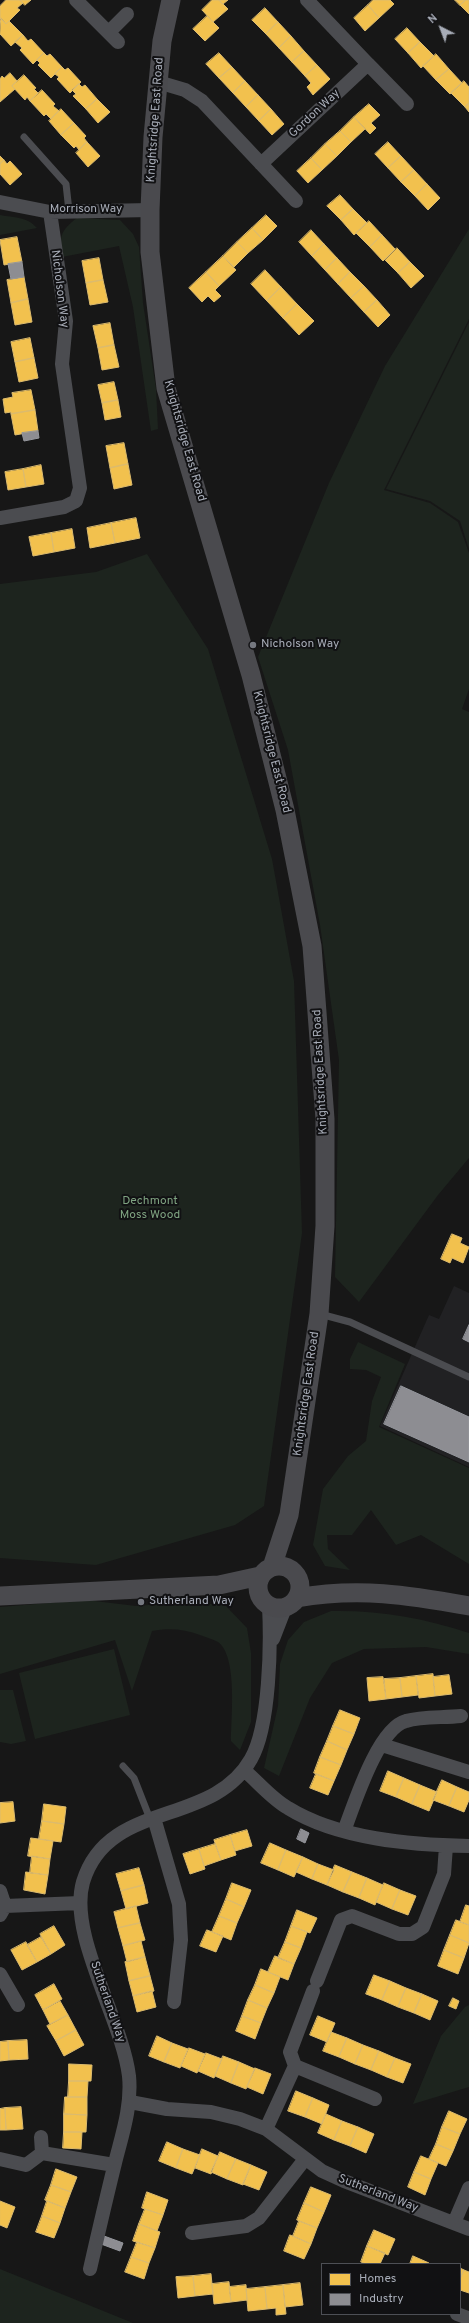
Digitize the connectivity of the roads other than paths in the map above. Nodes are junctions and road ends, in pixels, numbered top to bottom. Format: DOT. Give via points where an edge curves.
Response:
graph roads {
  1 [pos="76,0"];
  2 [pos="171,0"];
  3 [pos="307,0"];
  4 [pos="127,14"];
  5 [pos="368,64"];
  6 [pos="158,82"];
  7 [pos="407,104"];
  8 [pos="24,138"];
  9 [pos="261,164"];
  10 [pos="296,201"];
  11 [pos="0,202"];
  12 [pos="150,210"];
  13 [pos="69,211"];
  14 [pos="50,212"];
  15 [pos="0,518"];
  16 [pos="319,1314"];
  17 [pos="469,1377"];
  18 [pos="289,1515"];
  19 [pos="266,1571"];
  20 [pos="295,1574"];
  21 [pos="218,1585"];
  22 [pos="348,1592"];
  23 [pos="0,1596"];
  24 [pos="278,1602"];
  25 [pos="469,1606"];
  26 [pos="461,1716"];
  27 [pos="382,1745"];
  28 [pos="123,1766"];
  29 [pos="244,1770"];
  30 [pos="469,1772"];
  31 [pos="152,1819"];
  32 [pos="344,1831"];
  33 [pos="446,1846"];
  34 [pos="469,1846"];
  35 [pos="0,1891"];
  36 [pos="80,1903"];
  37 [pos="3,1910"];
  38 [pos="0,1974"];
  39 [pos="174,2002"];
  40 [pos="18,2005"];
  41 [pos="295,2066"];
  42 [pos="375,2099"];
  43 [pos="130,2102"];
  44 [pos="266,2129"];
  45 [pos="41,2137"];
  46 [pos="42,2152"];
  47 [pos="0,2159"];
  48 [pos="305,2159"];
  49 [pos="114,2165"];
  50 [pos="469,2188"];
  51 [pos="454,2223"];
  52 [pos="469,2229"];
  53 [pos="192,2233"];
  54 [pos="90,2269"];
  1 -- 4 [label="street" via="113,37"];
  2 -- 6 [label="street, Knightsridge East Road" via="162,41"];
  3 -- 5 [label="street"];
  5 -- 7 [label="street"];
  5 -- 9 [label="street, Gordon Way"];
  6 -- 9 [label="street" via="184,90 202,101"];
  6 -- 12 [label="street, Knightsridge East Road"];
  8 -- 13 [label="lane" via="66,184"];
  9 -- 10 [label="street"];
  11 -- 14 [label="street, Morrison Way"];
  12 -- 13 [label="street, Morrison Way"];
  12 -- 16 [label="street, Knightsridge East Road" via="150,252 166,388 255,689 285,810 312,946 325,1119 325,1226"];
  13 -- 14 [label="street, Morrison Way"];
  14 -- 15 [label="street, Nicholson Way" via="66,322 62,364 80,488 76,501 64,508"];
  16 -- 17 [label="lane" via="350,1322"];
  16 -- 18 [label="street, Knightsridge East Road"];
  18 -- 19 [label="street, Knightsridge East Road"];
  18 -- 20 [label="street, Knightsridge East Road"];
  19 -- 20 [label="street" via="286,1566"];
  19 -- 21 [label="street"];
  19 -- 24 [label="street" via="257,1589"];
  20 -- 22 [label="street"];
  20 -- 24 [label="street" via="300,1588"];
  21 -- 23 [label="street"];
  21 -- 24 [label="street"];
  22 -- 24 [label="street"];
  22 -- 25 [label="street" via="412,1596"];
  24 -- 29 [label="street, Sutherland Way" via="270,1648 264,1719 259,1740"];
  26 -- 27 [label="street" via="405,1721 392,1729"];
  27 -- 30 [label="street"];
  27 -- 32 [label="street" via="368,1768"];
  28 -- 31 [label="lane" via="134,1778"];
  29 -- 31 [label="street, Sutherland Way" via="231,1785 216,1795"];
  29 -- 32 [label="street" via="287,1808 316,1822"];
  31 -- 36 [label="street, Sutherland Way" via="127,1829 106,1843 90,1866 83,1882"];
  31 -- 39 [label="street" via="179,1904 181,1940"];
  32 -- 33 [label="street" via="419,1845"];
  33 -- 34 [label="street"];
  33 -- 41 [label="street" via="444,1874 422,1927 412,1934 399,1934 352,1916 341,1920 290,2052"];
  35 -- 37 [label="street"];
  36 -- 37 [label="street"];
  36 -- 43 [label="street, Sutherland Way" via="86,1940 124,2051"];
  38 -- 40 [label="street"];
  41 -- 42 [label="street"];
  41 -- 44 [label="street"];
  43 -- 44 [label="street, Sutherland Way" via="167,2109 211,2112"];
  43 -- 49 [label="street, Sutherland Way"];
  44 -- 48 [label="street, Sutherland Way"];
  45 -- 46 [label="street"];
  46 -- 47 [label="street" via="26,2165"];
  46 -- 49 [label="street"];
  48 -- 51 [label="street, Sutherland Way" via="322,2171 344,2181"];
  48 -- 53 [label="street" via="259,2218 246,2226"];
  49 -- 54 [label="street, Sutherland Way"];
  50 -- 51 [label="street"];
  51 -- 52 [label="street, Sutherland Way"];
}
